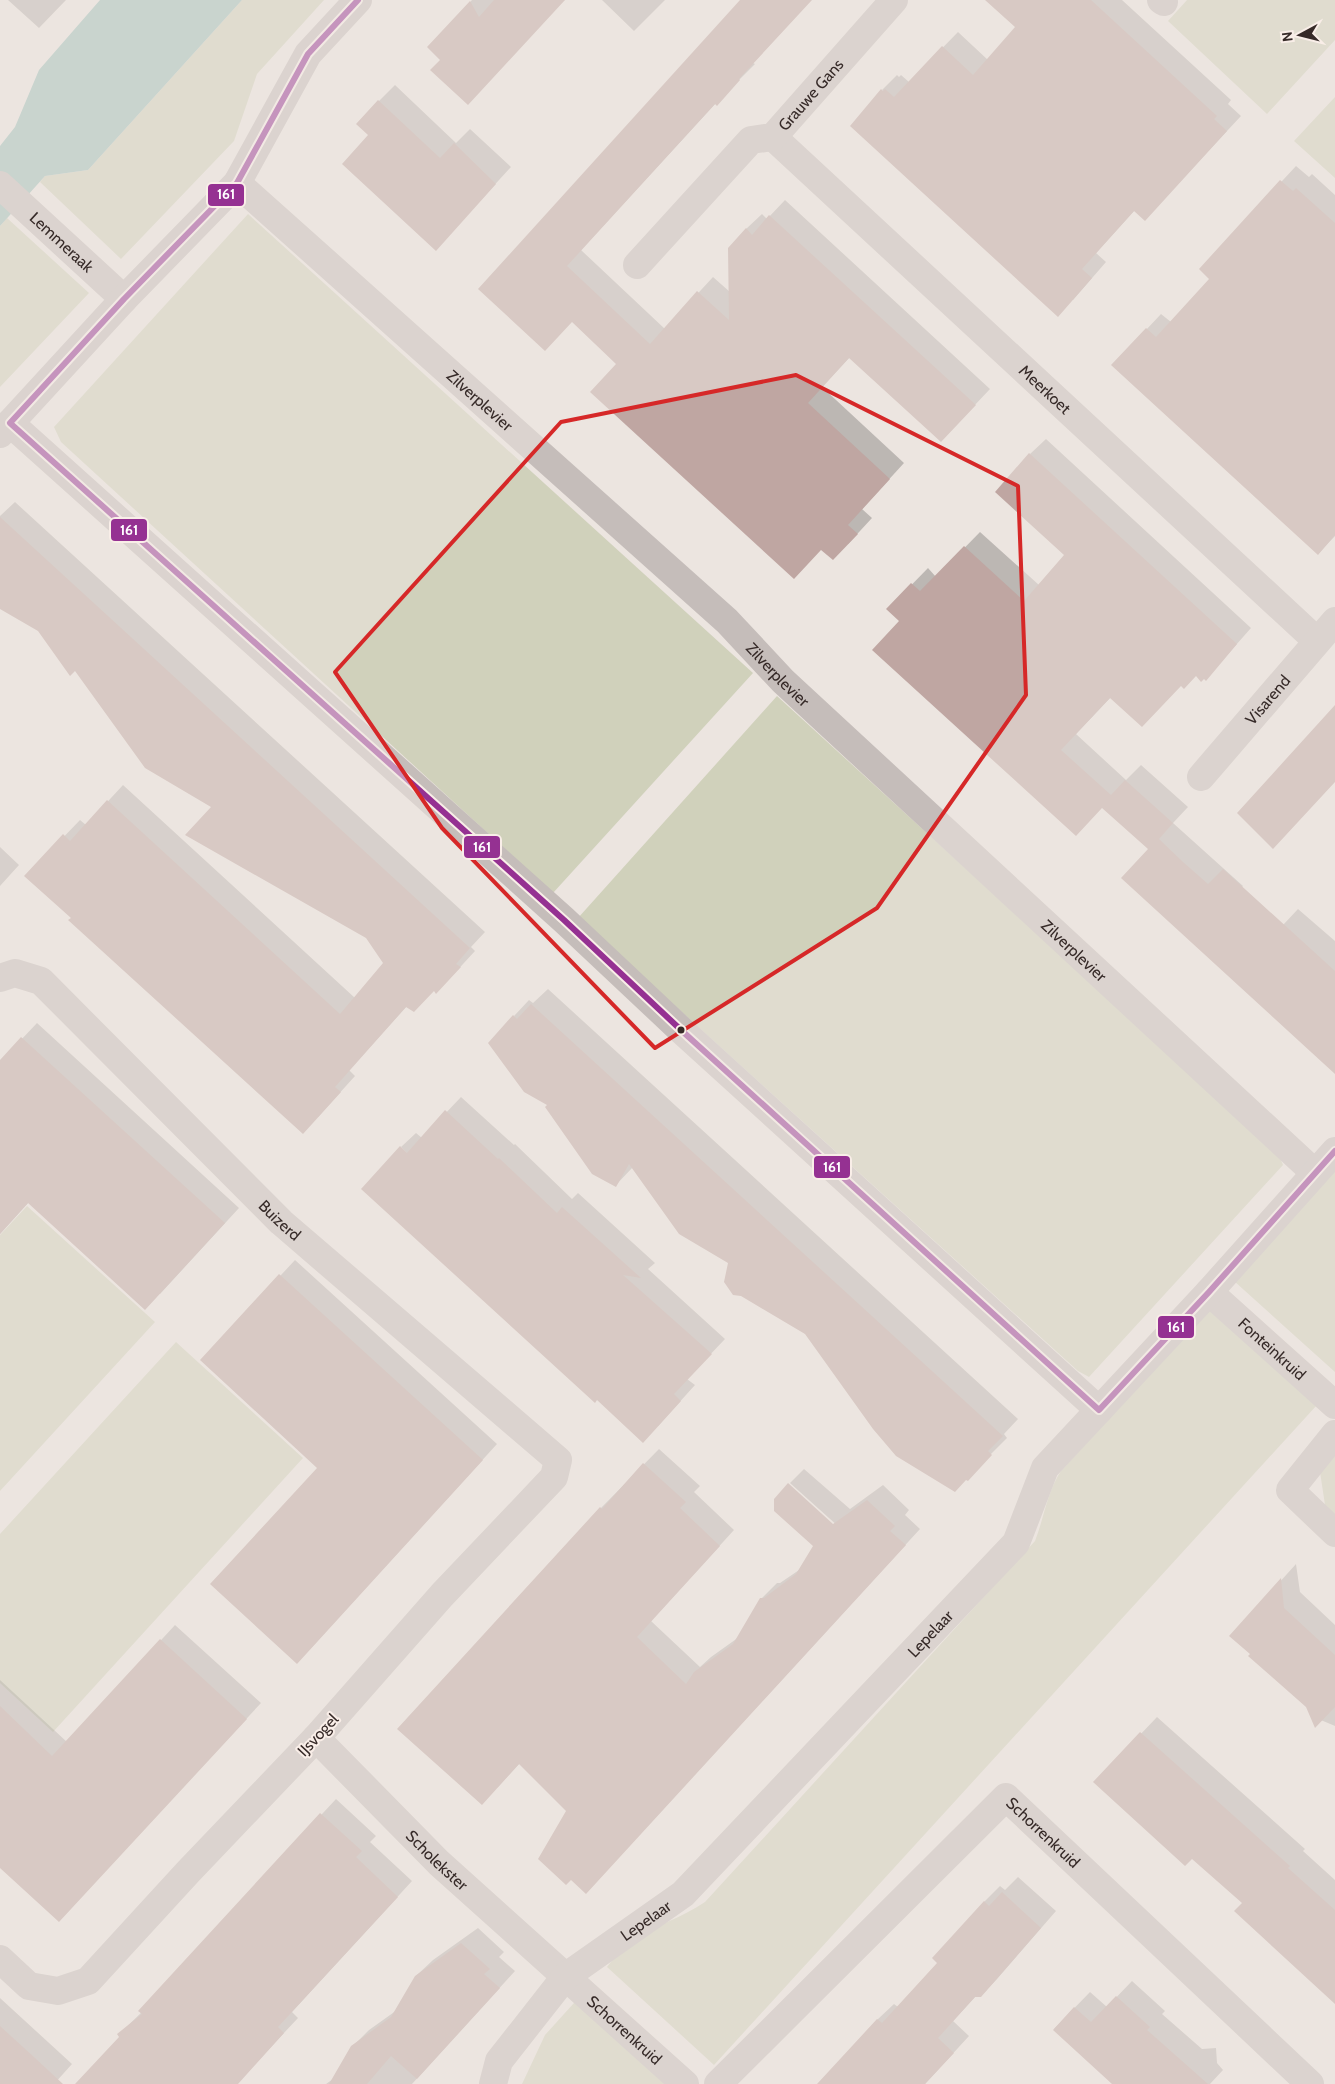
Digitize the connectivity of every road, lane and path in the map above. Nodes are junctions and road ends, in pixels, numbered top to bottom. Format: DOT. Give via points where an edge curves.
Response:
graph roads {
  1 [pos="358,0"];
  2 [pos="894,0"];
  3 [pos="773,137"];
  4 [pos="237,182"];
  5 [pos="0,185"];
  6 [pos="637,265"];
  7 [pos="124,299"];
  8 [pos="5,429"];
  9 [pos="1335,621"];
  10 [pos="1317,641"];
  11 [pos="1201,777"];
  12 [pos="7,976"];
  13 [pos="1335,1151"];
  14 [pos="1315,1173"];
  15 [pos="1209,1292"];
  16 [pos="1335,1405"];
  17 [pos="1099,1410"];
  18 [pos="1335,1434"];
  19 [pos="558,1460"];
  20 [pos="1335,1532"];
  21 [pos="316,1738"];
  22 [pos="0,1959"];
  23 [pos="565,1976"];
  24 [pos="493,2084"];
  25 [pos="685,2084"];
  26 [pos="718,2084"];
  27 [pos="1310,2084"];
  1 -- 4 [label="street" via="308,54"];
  2 -- 3 [label="street, Grauwe Gans"];
  3 -- 6 [label="street, Grauwe Gans" via="751,140"];
  3 -- 10 [label="street, Meerkoet"];
  4 -- 7 [label="street"];
  4 -- 14 [label="street, Zilverplevier" via="727,621 782,681"];
  5 -- 7 [label="street, Lemmeraak"];
  7 -- 8 [label="street"];
  8 -- 17 [label="street" via="556,914"];
  9 -- 10 [label="street, Visarend"];
  10 -- 11 [label="street, Visarend"];
  12 -- 19 [label="street, Buizerd" via="41,981 281,1222"];
  13 -- 14 [label="street, Lepelaar"];
  14 -- 15 [label="street, Lepelaar"];
  15 -- 16 [label="street, Fonteinkruid"];
  15 -- 17 [label="street, Lepelaar"];
  17 -- 23 [label="street, Lepelaar" via="1045,1468 1016,1543 1002,1558 683,1894"];
  18 -- 20 [label="street" via="1290,1490"];
  19 -- 21 [label="street, IJsvogel" via="554,1477 442,1595"];
  21 -- 22 [label="street, IJsvogel" via="88,1981 58,1991 29,1986"];
  21 -- 23 [label="street, Scholekster" via="439,1863"];
  23 -- 24 [label="street, Lepelaar" via="499,2061"];
  23 -- 25 [label="street, Schorrenkruid"];
  26 -- 27 [label="street, Schorrenkruid" via="1006,1797"];
}
